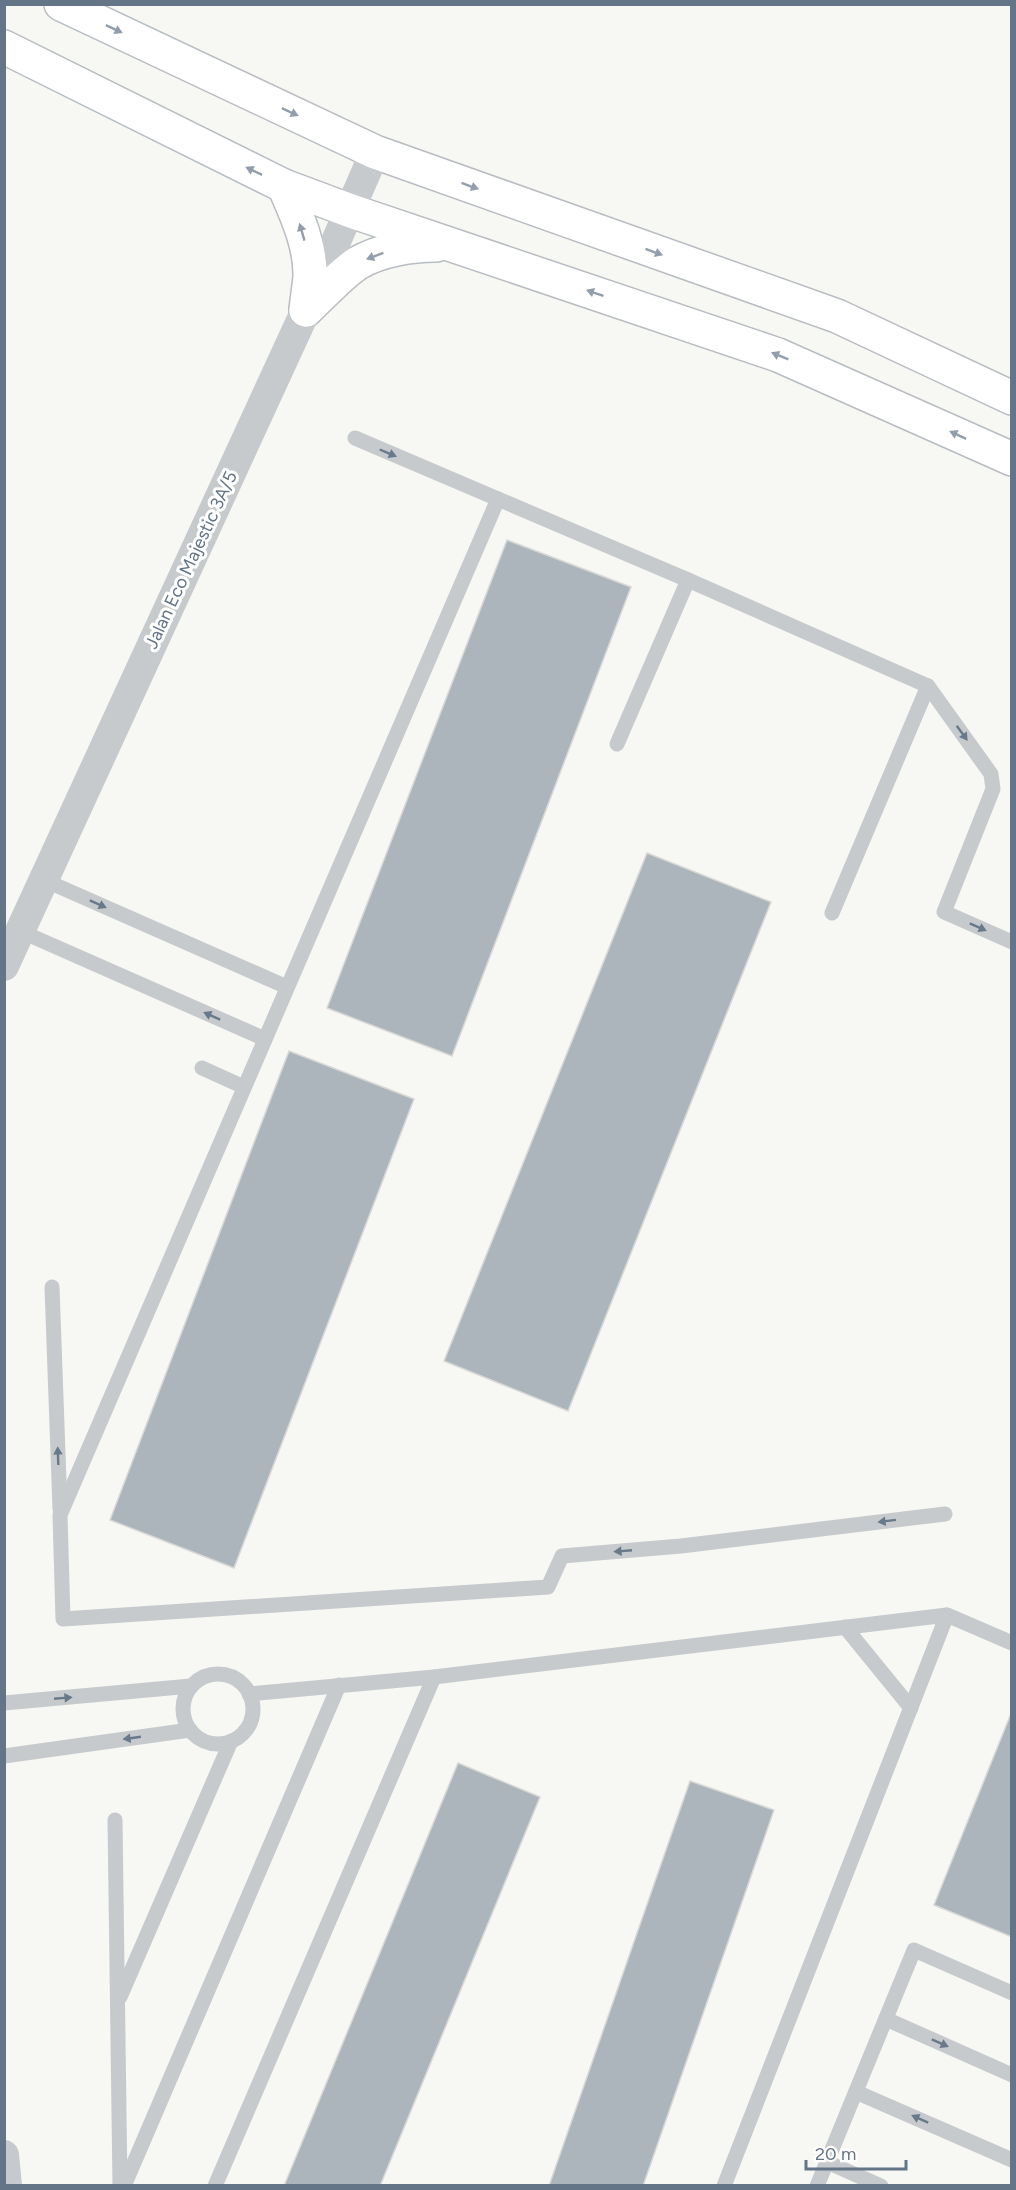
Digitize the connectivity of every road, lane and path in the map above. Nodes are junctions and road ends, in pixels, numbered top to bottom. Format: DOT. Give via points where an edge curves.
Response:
graph roads {
  1 [pos="61,4"];
  2 [pos="4,47"];
  3 [pos="375,152"];
  4 [pos="284,186"];
  5 [pos="351,211"];
  6 [pos="453,245"];
  7 [pos="306,310"];
  8 [pos="1011,398"];
  9 [pos="355,438"];
  10 [pos="1011,459"];
  11 [pos="498,499"];
  12 [pos="688,580"];
  13 [pos="928,686"];
  14 [pos="617,744"];
  15 [pos="44,880"];
  16 [pos="832,913"];
  17 [pos="20,931"];
  18 [pos="1011,942"];
  19 [pos="4,966"];
  20 [pos="287,987"];
  21 [pos="265,1039"];
  22 [pos="202,1068"];
  23 [pos="244,1087"];
  24 [pos="52,1287"];
  25 [pos="945,1514"];
  26 [pos="60,1515"];
  27 [pos="947,1615"];
  28 [pos="845,1628"];
  29 [pos="1011,1643"];
  30 [pos="434,1677"];
  31 [pos="339,1685"];
  32 [pos="191,1686"];
  33 [pos="249,1694"];
  34 [pos="4,1702"];
  35 [pos="910,1708"];
  36 [pos="190,1730"];
  37 [pos="231,1741"];
  38 [pos="4,1756"];
  39 [pos="115,1820"];
  40 [pos="1011,1993"];
  41 [pos="118,2002"];
  42 [pos="886,2019"];
  43 [pos="1011,2075"];
  44 [pos="856,2092"];
  45 [pos="4,2155"];
  46 [pos="1011,2160"];
  47 [pos="827,2162"];
  48 [pos="7,2186"];
  49 [pos="122,2186"];
  50 [pos="215,2186"];
  51 [pos="724,2186"];
  52 [pos="817,2186"];
  53 [pos="881,2186"];
  1 -- 3 [label="street, one-way"];
  4 -- 2 [label="street, one-way"];
  3 -- 5 [label="street, Jalan Eco Majestic 3A/5"];
  3 -- 8 [label="street, one-way" via="837,316"];
  4 -- 5 [label="street"];
  7 -- 4 [label="street, one-way" via="310,276 307,250"];
  5 -- 6 [label="street"];
  5 -- 7 [label="street, Jalan Eco Majestic 3A/5"];
  6 -- 7 [label="street, one-way" via="392,250 358,263"];
  10 -- 6 [label="street, one-way" via="778,355"];
  7 -- 15 [label="street, Jalan Eco Majestic 3A/5"];
  9 -- 11 [label="lane, one-way"];
  11 -- 12 [label="lane"];
  11 -- 20 [label="lane"];
  12 -- 13 [label="lane"];
  12 -- 14 [label="lane"];
  13 -- 16 [label="lane"];
  13 -- 18 [label="lane, one-way" via="991,774 993,789 944,912"];
  15 -- 17 [label="street, Jalan Eco Majestic 3A/5"];
  15 -- 20 [label="lane, one-way"];
  17 -- 19 [label="street, Jalan Eco Majestic 3A/5"];
  21 -- 17 [label="lane, one-way"];
  20 -- 21 [label="lane"];
  21 -- 23 [label="lane"];
  22 -- 23 [label="lane"];
  23 -- 26 [label="lane"];
  26 -- 24 [label="lane, one-way"];
  25 -- 26 [label="lane, one-way" via="681,1546 561,1556 548,1587 63,1619"];
  27 -- 28 [label="lane"];
  27 -- 29 [label="lane"];
  27 -- 35 [label="lane"];
  28 -- 30 [label="lane"];
  28 -- 35 [label="lane"];
  30 -- 31 [label="lane"];
  30 -- 50 [label="lane"];
  31 -- 33 [label="lane"];
  31 -- 49 [label="lane"];
  32 -- 33 [label="lane" via="200,1678 224,1674 243,1685"];
  34 -- 32 [label="lane, one-way"];
  32 -- 36 [label="lane" via="183,1708"];
  33 -- 37 [label="lane" via="252,1715 248,1726"];
  35 -- 51 [label="lane"];
  36 -- 37 [label="lane" via="210,1742"];
  36 -- 38 [label="lane, one-way"];
  37 -- 41 [label="lane"];
  39 -- 41 [label="lane"];
  40 -- 42 [label="lane" via="915,1950"];
  41 -- 49 [label="lane"];
  42 -- 43 [label="lane, one-way"];
  42 -- 44 [label="lane"];
  46 -- 44 [label="lane, one-way"];
  44 -- 47 [label="lane"];
  45 -- 48 [label="street"];
  47 -- 52 [label="lane"];
  47 -- 53 [label="lane"];
}
